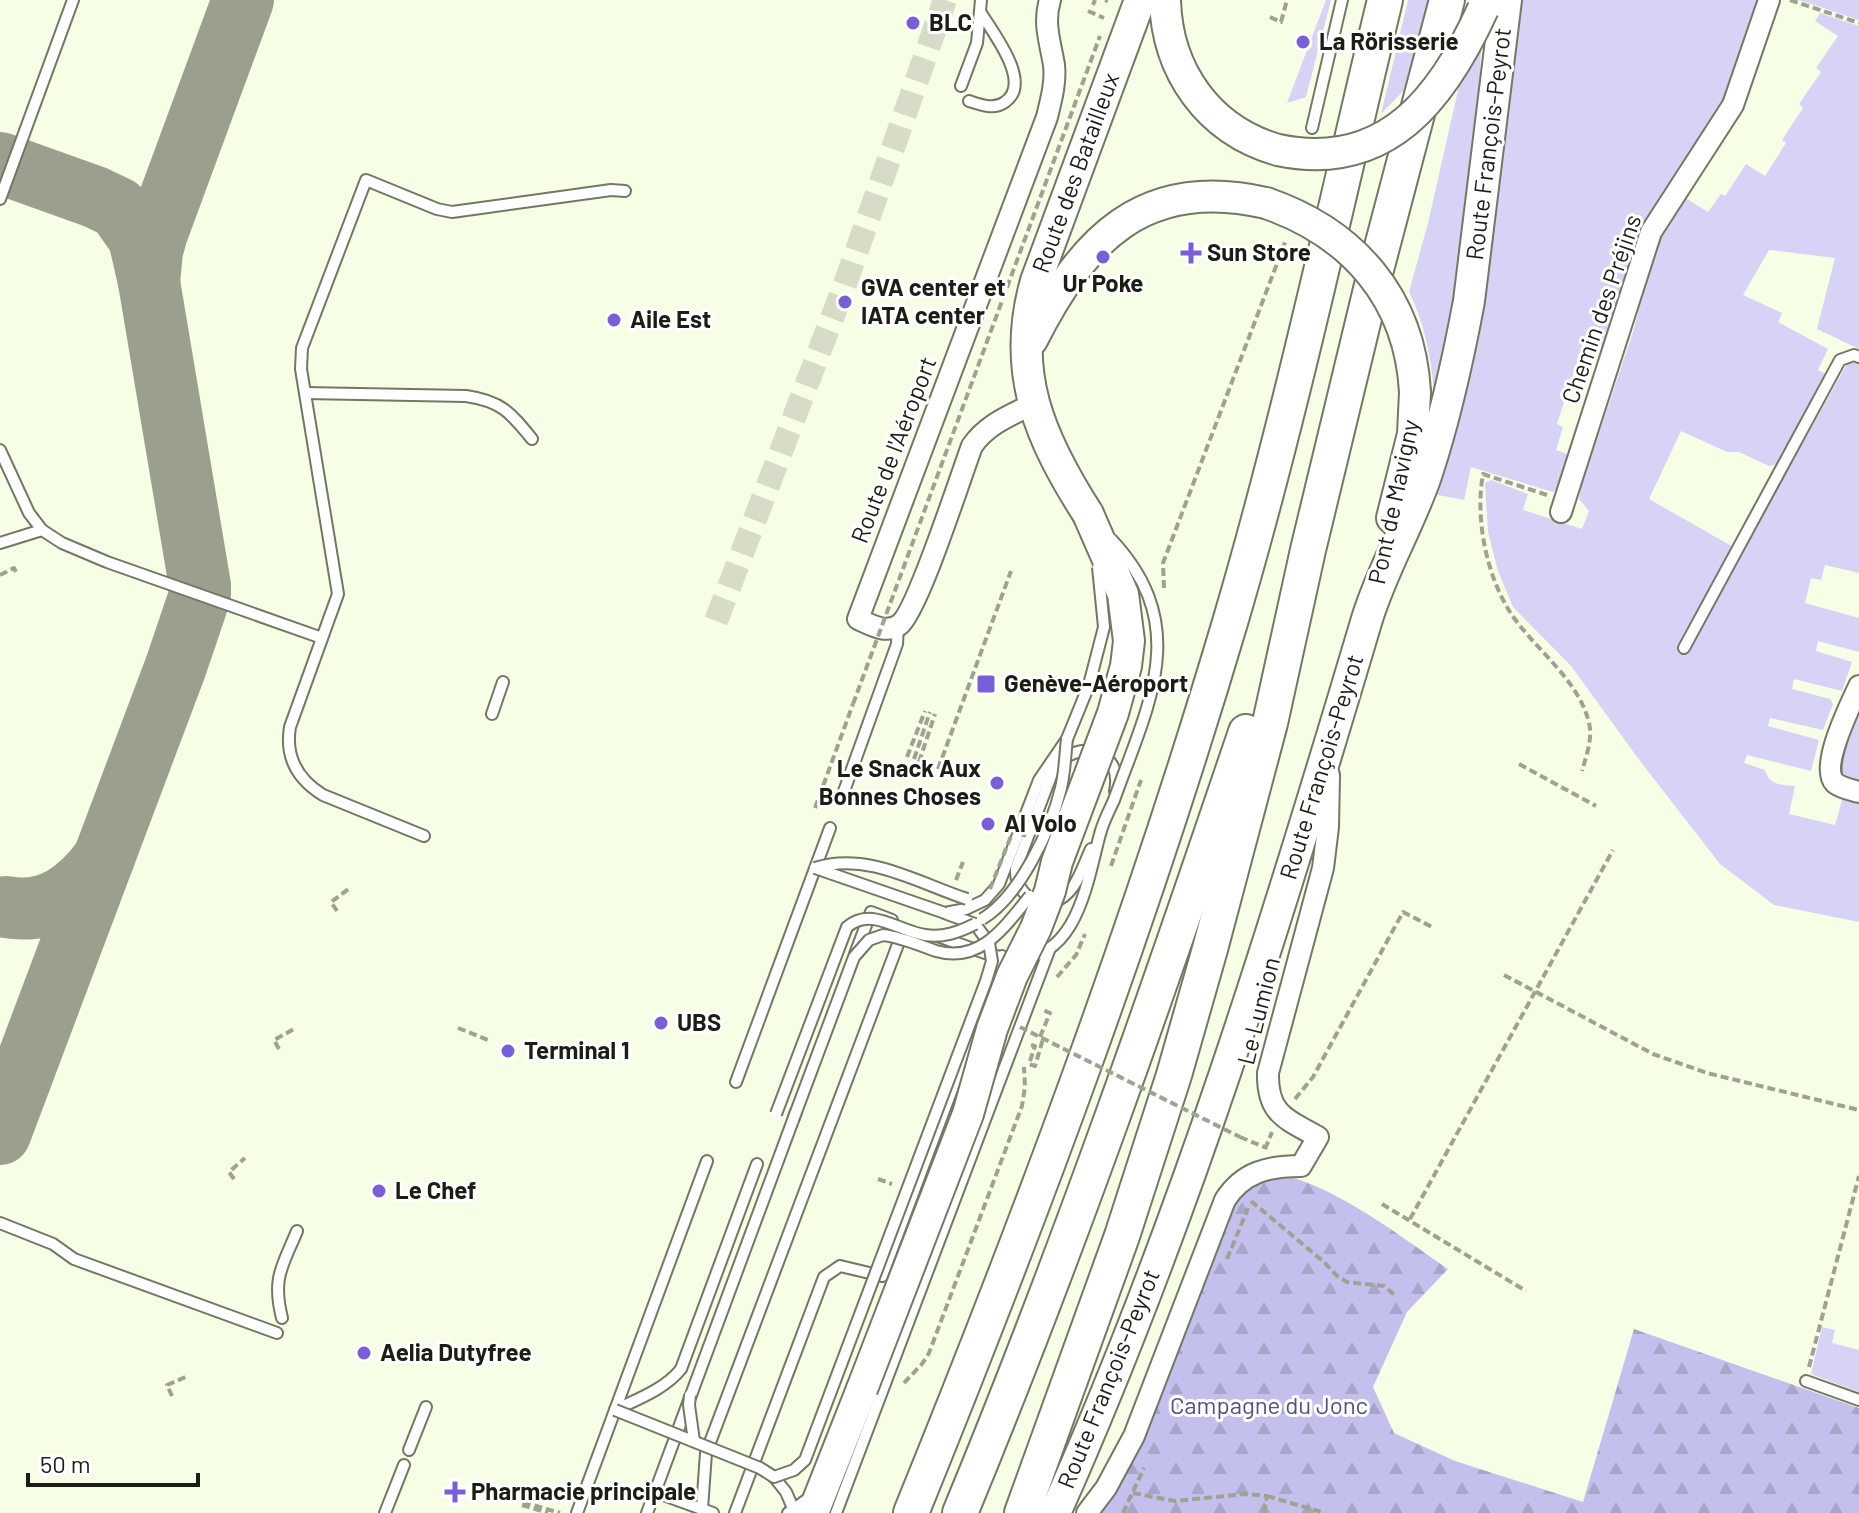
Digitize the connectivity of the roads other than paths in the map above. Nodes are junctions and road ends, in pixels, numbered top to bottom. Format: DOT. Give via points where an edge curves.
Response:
graph roads {
  1 [pos="73,0"];
  2 [pos="981,0"];
  3 [pos="1050,0"];
  4 [pos="1140,0"];
  5 [pos="1165,0"];
  6 [pos="1342,0"];
  7 [pos="1385,0"];
  8 [pos="1447,0"];
  9 [pos="1769,0"];
  10 [pos="1491,3"];
  11 [pos="981,13"];
  12 [pos="961,86"];
  13 [pos="969,101"];
  14 [pos="1312,128"];
  15 [pos="625,191"];
  16 [pos="0,199"];
  17 [pos="1027,349"];
  18 [pos="1859,357"];
  19 [pos="305,393"];
  20 [pos="1033,404"];
  21 [pos="532,439"];
  22 [pos="0,450"];
  23 [pos="1563,506"];
  24 [pos="1088,514"];
  25 [pos="42,530"];
  26 [pos="0,543"];
  27 [pos="1308,550"];
  28 [pos="1373,602"];
  29 [pos="898,626"];
  30 [pos="322,638"];
  31 [pos="1684,648"];
  32 [pos="503,682"];
  33 [pos="1859,686"];
  34 [pos="492,714"];
  35 [pos="1067,739"];
  36 [pos="1329,747"];
  37 [pos="1859,792"];
  38 [pos="843,794"];
  39 [pos="1114,798"];
  40 [pos="830,828"];
  41 [pos="1101,830"];
  42 [pos="424,836"];
  43 [pos="815,868"];
  44 [pos="1042,882"];
  45 [pos="970,903"];
  46 [pos="945,913"];
  47 [pos="978,922"];
  48 [pos="905,925"];
  49 [pos="1043,938"];
  50 [pos="989,943"];
  51 [pos="1002,956"];
  52 [pos="736,1082"];
  53 [pos="776,1114"];
  54 [pos="793,1120"];
  55 [pos="707,1161"];
  56 [pos="757,1164"];
  57 [pos="774,1170"];
  58 [pos="0,1223"];
  59 [pos="297,1231"];
  60 [pos="282,1318"];
  61 [pos="277,1333"];
  62 [pos="1806,1381"];
  63 [pos="1859,1400"];
  64 [pos="426,1407"];
  65 [pos="615,1410"];
  66 [pos="694,1441"];
  67 [pos="409,1450"];
  68 [pos="404,1465"];
  69 [pos="774,1477"];
  70 [pos="655,1492"];
  71 [pos="808,1508"];
  72 [pos="708,1511"];
  73 [pos="385,1513"];
  74 [pos="577,1513"];
  75 [pos="647,1513"];
  76 [pos="735,1513"];
  77 [pos="911,1513"];
  78 [pos="960,1513"];
  79 [pos="1022,1513"];
  80 [pos="1055,1513"];
  81 [pos="1087,1513"];
  1 -- 16 [label="lane"];
  2 -- 11 [label="lane"];
  3 -- 29 [label="street, Route de l'Aéroport" via="1045,15 1054,86 1047,117 858,619 883,629"];
  4 -- 17 [label="main road, Route des Batailleux" via="1036,281"];
  5 -- 10 [label="main road, bridge" via="1172,51 1209,111 1263,145 1302,154 1372,142 1403,124 1453,69"];
  6 -- 14 [label="lane"];
  7 -- 77 [label="highway" via="1295,382 1197,730 1121,959"];
  8 -- 27 [label="highway"];
  9 -- 23 [label="street, Chemin des Préjins" via="1733,105 1651,232"];
  10 -- 28 [label="main road, Route François-Peyrot" via="1475,257 1460,350 1425,477"];
  11 -- 12 [label="lane" via="977,43"];
  11 -- 13 [label="lane" via="1013,70 1015,87 997,106"];
  15 -- 19 [label="lane" via="452,212 366,180 302,348"];
  17 -- 20 [label="main road, Route des Batailleux"];
  17 -- 28 [label="main road, Pont de Mavigny, bridge" via="1071,272 1102,237 1168,203 1227,196 1266,203 1328,232 1365,265 1383,290 1408,346 1415,392 1413,434"];
  18 -- 31 [label="lane" via="1840,360"];
  19 -- 21 [label="lane" via="488,400 503,407"];
  19 -- 30 [label="lane" via="338,584"];
  20 -- 24 [label="main road, Route des Batailleux" via="1054,458"];
  20 -- 29 [label="street" via="993,424 972,446 930,562"];
  22 -- 25 [label="lane"];
  24 -- 35 [label="lane, bridge" via="1104,627"];
  24 -- 39 [label="lane, bridge" via="1141,577 1157,636 1152,693"];
  24 -- 44 [label="main road, Route des Batailleux, bridge" via="1123,594 1129,641 1126,666 1113,713"];
  25 -- 26 [label="lane"];
  25 -- 30 [label="lane" via="107,562"];
  27 -- 78 [label="highway" via="1164,975"];
  27 -- 79 [label="highway" via="1270,723 1174,1075"];
  28 -- 36 [label="main road, Route François-Peyrot"];
  29 -- 38 [label="lane" via="897,644"];
  30 -- 42 [label="lane" via="290,727 290,756 296,770 323,795"];
  32 -- 34 [label="lane"];
  33 -- 37 [label="street" via="1836,739 1831,767 1838,786"];
  35 -- 45 [label="lane" via="1039,780 999,884 993,893"];
  35 -- 47 [label="lane, bridge" via="1061,789 1035,856 997,908"];
  36 -- 80 [label="main road, Route François-Peyrot" via="1200,1146"];
  36 -- 81 [label="street, Le Lumion" via="1323,868 1268,1073 1269,1096 1282,1115 1318,1137 1301,1166 1259,1170 1225,1200 1134,1436"];
  39 -- 41 [label="lane"];
  39 -- 41 [label="lane" via="1116,773 1099,754 1076,750 1059,762 1018,861 1016,879 1024,893 1044,904 1067,896"];
  40 -- 43 [label="lane"];
  41 -- 49 [label="lane" via="1072,923 1062,938"];
  43 -- 45 [label="lane, bridge" via="861,863"];
  43 -- 46 [label="lane, bridge"];
  43 -- 52 [label="lane"];
  44 -- 49 [label="main road, Route des Batailleux, bridge"];
  44 -- 50 [label="lane, bridge"];
  45 -- 46 [label="lane"];
  45 -- 47 [label="lane"];
  46 -- 47 [label="lane"];
  47 -- 50 [label="lane, bridge"];
  47 -- 53 [label="lane, bridge" via="927,936 865,917 847,927"];
  48 -- 51 [label="lane"];
  48 -- 70 [label="lane" via="871,912"];
  48 -- 72 [label="lane" via="706,1453"];
  49 -- 51 [label="lane" via="1023,957"];
  49 -- 71 [label="main road, Route des Batailleux, bridge" via="1012,976 968,1114"];
  50 -- 54 [label="lane, bridge" via="957,954 890,936 863,944"];
  50 -- 69 [label="lane, bridge" via="992,961 986,981 805,1460"];
  51 -- 76 [label="lane" via="882,1276 840,1266 824,1277"];
  55 -- 65 [label="lane"];
  56 -- 65 [label="lane" via="681,1369 649,1394"];
  57 -- 66 [label="lane, bridge" via="690,1395"];
  58 -- 61 [label="lane" via="53,1244 74,1259"];
  59 -- 60 [label="lane" via="277,1279"];
  62 -- 63 [label="lane"];
  64 -- 67 [label="lane"];
  65 -- 66 [label="lane, bridge"];
  65 -- 74 [label="lane"];
  66 -- 69 [label="lane, bridge"];
  68 -- 73 [label="lane"];
  69 -- 71 [label="lane"];
  70 -- 72 [label="lane"];
  70 -- 75 [label="lane"];
}
